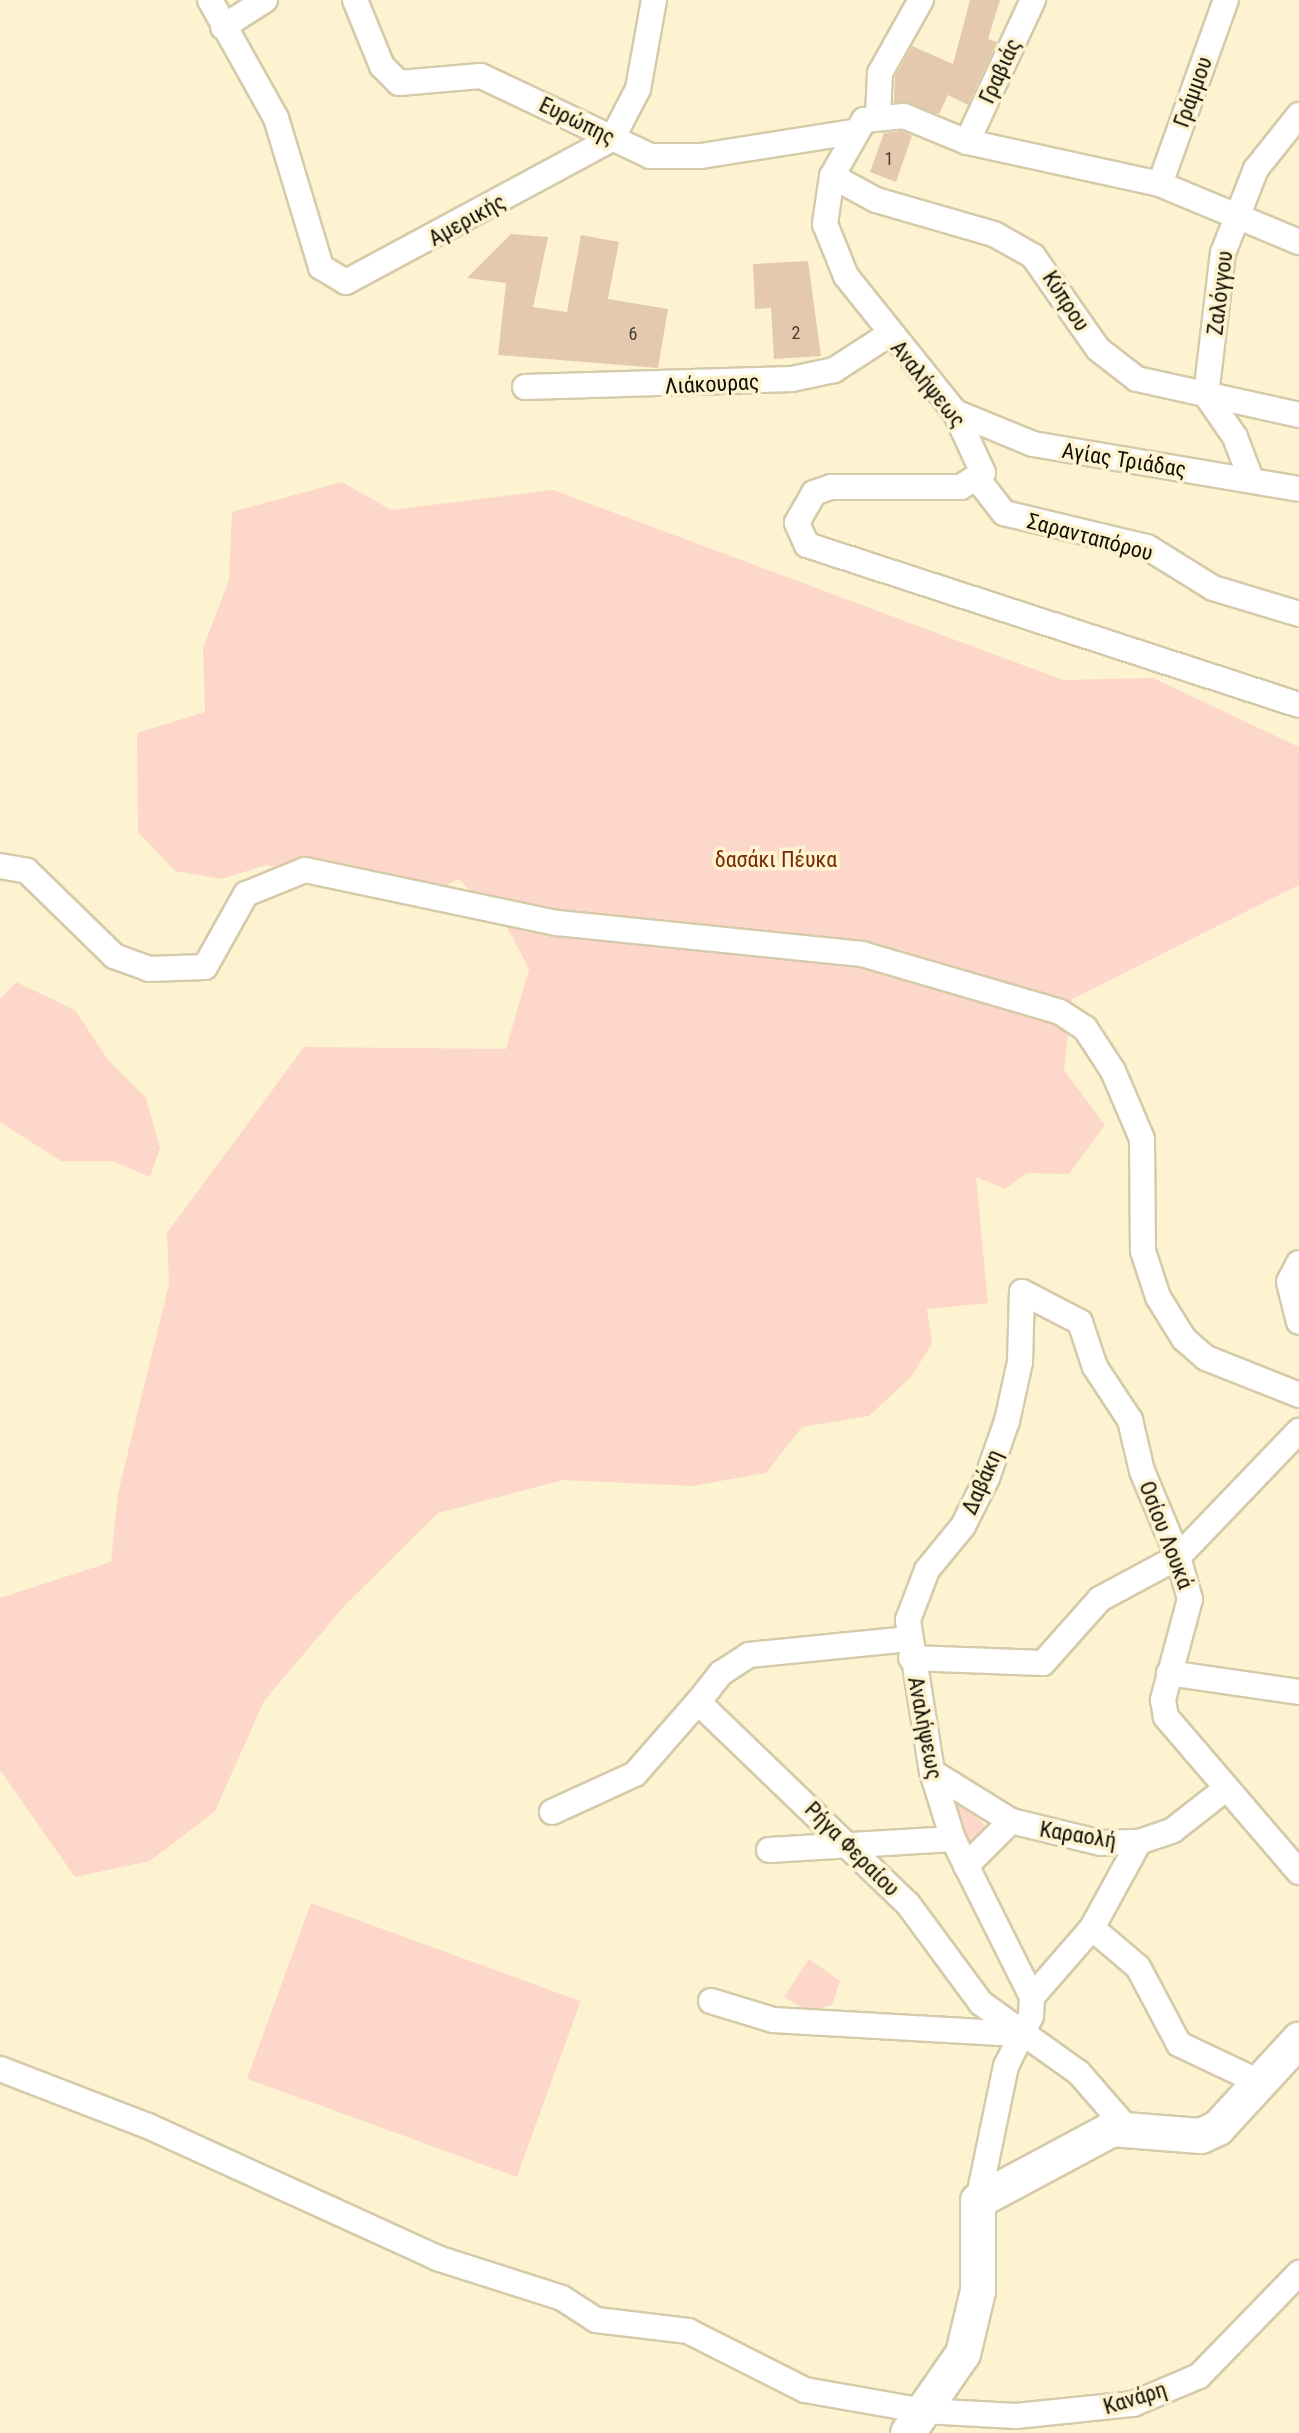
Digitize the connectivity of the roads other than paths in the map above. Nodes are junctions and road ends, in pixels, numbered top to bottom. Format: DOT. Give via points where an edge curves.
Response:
graph roads {
  1 [pos="210,0"];
  2 [pos="265,0"];
  3 [pos="355,0"];
  4 [pos="654,0"];
  5 [pos="921,0"];
  6 [pos="1033,0"];
  7 [pos="1226,0"];
  8 [pos="223,27"];
  9 [pos="878,114"];
  10 [pos="1299,115"];
  11 [pos="852,132"];
  12 [pos="612,139"];
  13 [pos="967,142"];
  14 [pos="832,176"];
  15 [pos="1160,184"];
  16 [pos="1232,216"];
  17 [pos="1299,242"];
  18 [pos="888,335"];
  19 [pos="525,387"];
  20 [pos="1206,395"];
  21 [pos="955,412"];
  22 [pos="1299,415"];
  23 [pos="1251,479"];
  24 [pos="979,481"];
  25 [pos="1299,489"];
  26 [pos="1299,614"];
  27 [pos="1299,705"];
  28 [pos="0,866"];
  29 [pos="1299,1263"];
  30 [pos="1022,1292"];
  31 [pos="1299,1322"];
  32 [pos="1299,1395"];
  33 [pos="1299,1431"];
  34 [pos="1178,1557"];
  35 [pos="910,1648"];
  36 [pos="1169,1673"];
  37 [pos="1299,1692"];
  38 [pos="698,1702"];
  39 [pos="932,1772"];
  40 [pos="1223,1791"];
  41 [pos="552,1812"];
  42 [pos="1011,1821"];
  43 [pos="953,1839"];
  44 [pos="1139,1842"];
  45 [pos="842,1843"];
  46 [pos="769,1850"];
  47 [pos="966,1866"];
  48 [pos="1299,1872"];
  49 [pos="1092,1928"];
  50 [pos="1032,1997"];
  51 [pos="711,2001"];
  52 [pos="1018,2034"];
  53 [pos="1299,2040"];
  54 [pos="0,2069"];
  55 [pos="1257,2081"];
  56 [pos="1125,2126"];
  57 [pos="978,2201"];
  58 [pos="1299,2273"];
  59 [pos="916,2422"];
  1 -- 8 [label="street"];
  2 -- 8 [label="street"];
  3 -- 12 [label="street, Ευρώπης" via="382,66 399,83 481,76"];
  4 -- 12 [label="street" via="638,89"];
  5 -- 9 [label="street" via="880,73"];
  6 -- 13 [label="street, Γραβιάς"];
  7 -- 15 [label="street, Γράμμου"];
  8 -- 12 [label="street, Αμερικής" via="276,118 321,267 346,282 364,278"];
  9 -- 11 [label="street"];
  9 -- 13 [label="street" via="904,116"];
  10 -- 16 [label="street, Ζαλόγγου" via="1256,169"];
  11 -- 12 [label="street, Ευρώπης" via="671,158"];
  11 -- 14 [label="street, Αναλήψεως"];
  13 -- 15 [label="street"];
  14 -- 18 [label="street, Αναλήψεως" via="825,209 829,237"];
  14 -- 20 [label="street, Κύπρου" via="876,200 1011,242 1050,274 1116,368"];
  15 -- 16 [label="street"];
  16 -- 17 [label="street"];
  16 -- 20 [label="street, Ζαλόγγου"];
  18 -- 19 [label="street, Λιάκουρας" via="834,370 792,379"];
  18 -- 21 [label="street, Αναλήψεως"];
  20 -- 22 [label="street, Κύπρου"];
  20 -- 23 [label="street"];
  21 -- 23 [label="street, Αγίας Τριάδας" via="1033,444"];
  21 -- 24 [label="street, Αναλήψεως" via="983,462"];
  23 -- 25 [label="street, Αγίας Τριάδας"];
  24 -- 26 [label="street, Σαρανταπόρου" via="1004,513 1147,547 1213,588"];
  24 -- 27 [label="street" via="831,487 807,501 798,532 807,545"];
  28 -- 32 [label="street" via="27,871 114,956 149,969 205,967 246,894 305,870 557,923 862,954 1060,1012 1085,1028 1113,1071 1142,1139 1143,1251 1158,1297 1184,1339 1206,1358"];
  29 -- 31 [label="street" via="1289,1282"];
  30 -- 34 [label="street, Οσίου Λουκά" via="1080,1322 1095,1367 1130,1420 1142,1471"];
  30 -- 35 [label="street, Δαβάκη" via="1020,1362 1007,1421 963,1526 916,1592"];
  33 -- 34 [label="street, Αναλήψεως"];
  34 -- 35 [label="street, Αναλήψεως" via="1100,1599 1043,1663"];
  34 -- 36 [label="street, Οσίου Λουκά" via="1190,1599"];
  35 -- 38 [label="street" via="786,1648 749,1655 721,1673"];
  35 -- 39 [label="street, Αναλήψεως"];
  36 -- 37 [label="street"];
  36 -- 40 [label="street, Οσίου Λουκά" via="1166,1717"];
  38 -- 41 [label="street" via="635,1774"];
  38 -- 45 [label="street, Ρήγα Φεραίου"];
  39 -- 42 [label="street, Καραολή"];
  39 -- 43 [label="street, Αναλήψεως"];
  40 -- 44 [label="street, Καραολή" via="1173,1830"];
  40 -- 48 [label="street, Οσίου Λουκά"];
  42 -- 44 [label="street, Καραολή" via="1065,1837"];
  42 -- 47 [label="street"];
  43 -- 45 [label="street"];
  43 -- 47 [label="street, Αναλήψεως"];
  44 -- 49 [label="street"];
  45 -- 46 [label="street"];
  45 -- 52 [label="street, Ρήγα Φεραίου" via="908,1904 981,2003"];
  47 -- 50 [label="street, Αναλήψεως"];
  49 -- 50 [label="street"];
  49 -- 55 [label="street" via="1138,1967 1179,2044"];
  50 -- 52 [label="street" via="1031,2016"];
  51 -- 52 [label="street" via="773,2020"];
  52 -- 56 [label="street, Ρήγα Φεραίου" via="1079,2073"];
  52 -- 57 [label="street"];
  53 -- 55 [label="main road"];
  54 -- 59 [label="street, Κανάρη" via="148,2126 437,2258 562,2298 596,2320 688,2331 805,2390"];
  55 -- 56 [label="main road" via="1218,2128 1201,2136"];
  56 -- 57 [label="main road"];
  57 -- 59 [label="main road" via="978,2291 963,2354"];
  58 -- 59 [label="street, Κανάρη" via="1199,2376 1133,2404"];
}
